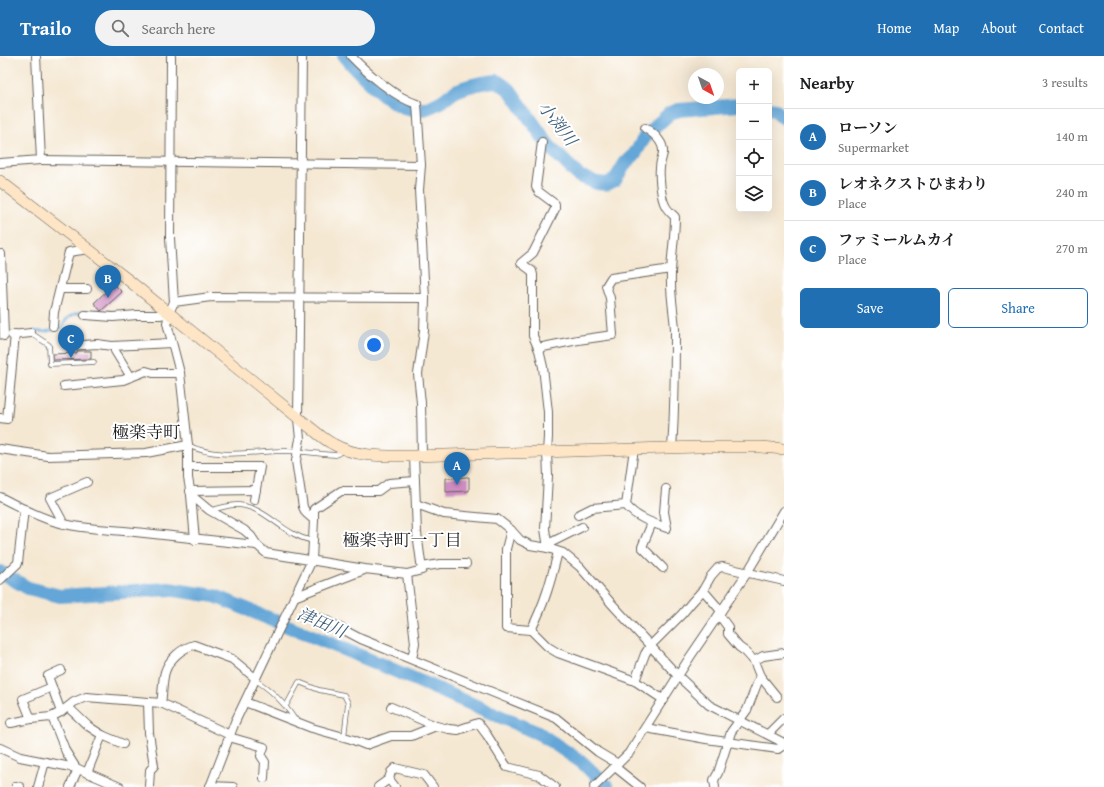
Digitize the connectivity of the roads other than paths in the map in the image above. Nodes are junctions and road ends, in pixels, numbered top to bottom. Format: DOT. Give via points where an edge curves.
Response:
graph roads {
  1 [pos="36,56"];
  2 [pos="171,56"];
  3 [pos="302,56"];
  4 [pos="351,56"];
  5 [pos="645,128"];
  6 [pos="542,142"];
  7 [pos="41,160"];
  8 [pos="171,161"];
  9 [pos="301,162"];
  10 [pos="0,163"];
  11 [pos="421,165"];
  12 [pos="0,181"];
  13 [pos="88,249"];
  14 [pos="1,254"];
  15 [pos="671,269"];
  16 [pos="60,289"];
  17 [pos="87,289"];
  18 [pos="300,297"];
  19 [pos="425,298"];
  20 [pos="174,302"];
  21 [pos="169,313"];
  22 [pos="85,315"];
  23 [pos="53,326"];
  24 [pos="31,333"];
  25 [pos="15,334"];
  26 [pos="2,337"];
  27 [pos="172,343"];
  28 [pos="69,346"];
  29 [pos="538,348"];
  30 [pos="115,351"];
  31 [pos="94,362"];
  32 [pos="180,373"];
  33 [pos="131,377"];
  34 [pos="64,386"];
  35 [pos="0,418"];
  36 [pos="298,419"];
  37 [pos="188,445"];
  38 [pos="672,448"];
  39 [pos="0,449"];
  40 [pos="346,449"];
  41 [pos="634,449"];
  42 [pos="784,449"];
  43 [pos="547,452"];
  44 [pos="296,453"];
  45 [pos="418,456"];
  46 [pos="188,467"];
  47 [pos="415,481"];
  48 [pos="87,482"];
  49 [pos="666,489"];
  50 [pos="256,490"];
  51 [pos="191,493"];
  52 [pos="0,496"];
  53 [pos="254,500"];
  54 [pos="416,504"];
  55 [pos="626,505"];
  56 [pos="24,509"];
  57 [pos="209,510"];
  58 [pos="784,511"];
  59 [pos="578,515"];
  60 [pos="314,520"];
  61 [pos="652,523"];
  62 [pos="64,524"];
  63 [pos="582,527"];
  64 [pos="511,530"];
  65 [pos="195,540"];
  66 [pos="313,541"];
  67 [pos="257,545"];
  68 [pos="548,548"];
  69 [pos="558,552"];
  70 [pos="312,560"];
  71 [pos="466,564"];
  72 [pos="422,567"];
  73 [pos="663,568"];
  74 [pos="365,569"];
  75 [pos="747,573"];
  76 [pos="407,574"];
  77 [pos="0,580"];
  78 [pos="784,581"];
  79 [pos="703,590"];
  80 [pos="294,596"];
  81 [pos="720,613"];
  82 [pos="321,618"];
  83 [pos="531,630"];
  84 [pos="650,646"];
  85 [pos="784,653"];
  86 [pos="412,659"];
  87 [pos="754,661"];
  88 [pos="61,670"];
  89 [pos="678,676"];
  90 [pos="760,676"];
  91 [pos="255,679"];
  92 [pos="635,681"];
  93 [pos="52,687"];
  94 [pos="777,697"];
  95 [pos="664,700"];
  96 [pos="148,702"];
  97 [pos="245,702"];
  98 [pos="161,703"];
  99 [pos="286,706"];
  100 [pos="391,708"];
  101 [pos="64,710"];
  102 [pos="52,717"];
  103 [pos="784,718"];
  104 [pos="30,719"];
  105 [pos="740,720"];
  106 [pos="11,723"];
  107 [pos="298,723"];
  108 [pos="436,726"];
  109 [pos="646,728"];
  110 [pos="768,734"];
  111 [pos="102,735"];
  112 [pos="230,736"];
  113 [pos="344,737"];
  114 [pos="727,742"];
  115 [pos="122,744"];
  116 [pos="784,744"];
  117 [pos="0,748"];
  118 [pos="45,762"];
  119 [pos="615,767"];
  120 [pos="77,768"];
  121 [pos="87,773"];
  122 [pos="264,778"];
  123 [pos="389,779"];
  124 [pos="38,787"];
  125 [pos="70,787"];
  126 [pos="120,787"];
  127 [pos="149,787"];
  128 [pos="210,787"];
  129 [pos="233,787"];
  130 [pos="378,787"];
  131 [pos="395,787"];
  132 [pos="433,787"];
  133 [pos="555,787"];
  134 [pos="594,787"];
  135 [pos="640,787"];
  136 [pos="715,787"];
  1 -- 7 [label="street"];
  2 -- 8 [label="street"];
  3 -- 9 [label="street"];
  4 -- 11 [label="street" via="366,71 401,97 417,104"];
  5 -- 15 [label="street" via="654,133 662,146 659,169 665,206 675,217"];
  6 -- 29 [label="street" via="536,186 539,192 555,204 555,209 533,253 521,263 532,271 533,275 533,336"];
  7 -- 8 [label="street"];
  7 -- 10 [label="street"];
  8 -- 9 [label="street"];
  8 -- 20 [label="street" via="170,238"];
  9 -- 11 [label="street"];
  9 -- 18 [label="street"];
  11 -- 19 [label="street" via="419,190"];
  12 -- 13 [label="street"];
  13 -- 16 [label="street" via="69,252"];
  13 -- 21 [label="street"];
  14 -- 26 [label="street"];
  15 -- 29 [label="street" via="612,278 606,286 610,298 613,335"];
  15 -- 38 [label="street" via="675,328"];
  16 -- 17 [label="street"];
  16 -- 23 [label="street"];
  18 -- 19 [label="street"];
  18 -- 20 [label="street" via="211,297"];
  18 -- 36 [label="street"];
  19 -- 45 [label="street" via="424,331 418,374 421,403"];
  20 -- 21 [label="street"];
  21 -- 22 [label="street" via="126,319"];
  21 -- 27 [label="street" via="167,323"];
  21 -- 36 [label="street"];
  24 -- 25 [label="street"];
  24 -- 31 [label="lane" via="49,345 50,364"];
  25 -- 26 [label="street"];
  25 -- 35 [label="street" via="7,419"];
  27 -- 28 [label="street" via="129,342 112,346 97,341"];
  27 -- 32 [label="street"];
  29 -- 43 [label="street" via="547,405"];
  30 -- 33 [label="street"];
  32 -- 33 [label="street" via="146,371"];
  32 -- 37 [label="street"];
  33 -- 34 [label="street"];
  36 -- 40 [label="street" via="334,445"];
  36 -- 44 [label="street" via="300,439"];
  37 -- 39 [label="street" via="146,453 48,456"];
  37 -- 44 [label="lane" via="198,451 218,454 288,451"];
  37 -- 46 [label="street"];
  38 -- 41 [label="street"];
  38 -- 42 [label="street"];
  40 -- 44 [label="lane" via="336,455"];
  40 -- 45 [label="street" via="372,456"];
  41 -- 43 [label="street"];
  41 -- 55 [label="street"];
  43 -- 45 [label="street"];
  43 -- 68 [label="street" via="545,529"];
  44 -- 60 [label="street" via="303,507"];
  45 -- 47 [label="street"];
  46 -- 50 [label="street" via="260,467"];
  46 -- 51 [label="street"];
  47 -- 54 [label="street"];
  47 -- 60 [label="street" via="388,483 378,490 341,491 314,509"];
  48 -- 62 [label="street" via="50,498"];
  49 -- 61 [label="street" via="664,512 667,528"];
  50 -- 51 [label="street"];
  50 -- 53 [label="street"];
  51 -- 57 [label="street"];
  51 -- 65 [label="street"];
  52 -- 56 [label="street"];
  54 -- 64 [label="street" via="444,514 497,519"];
  54 -- 72 [label="street"];
  55 -- 59 [label="street" via="592,506"];
  55 -- 61 [label="street"];
  56 -- 62 [label="street"];
  56 -- 77 [label="street" via="18,563"];
  57 -- 66 [label="lane" via="237,505 248,507 264,514 294,535"];
  57 -- 67 [label="street" via="244,530"];
  58 -- 75 [label="street"];
  60 -- 66 [label="street"];
  61 -- 73 [label="street" via="642,547 650,560"];
  62 -- 65 [label="street"];
  63 -- 68 [label="street" via="552,542"];
  64 -- 68 [label="street" via="520,540 530,545"];
  64 -- 83 [label="street" via="506,549 506,628"];
  65 -- 67 [label="street"];
  66 -- 70 [label="street"];
  67 -- 70 [label="street" via="266,553"];
  68 -- 69 [label="street"];
  69 -- 83 [label="street" via="551,582"];
  69 -- 84 [label="street" via="580,567"];
  70 -- 74 [label="street"];
  70 -- 80 [label="street"];
  71 -- 72 [label="street"];
  72 -- 76 [label="street" via="422,570"];
  74 -- 76 [label="street"];
  74 -- 80 [label="street"];
  75 -- 78 [label="street"];
  75 -- 79 [label="street" via="718,568"];
  75 -- 81 [label="street"];
  76 -- 86 [label="street" via="415,643"];
  79 -- 81 [label="street"];
  79 -- 84 [label="street"];
  80 -- 91 [label="street"];
  81 -- 87 [label="street" via="728,627 728,634"];
  81 -- 89 [label="street"];
  82 -- 86 [label="street" via="361,639"];
  83 -- 92 [label="street" via="558,653"];
  84 -- 89 [label="street"];
  84 -- 92 [label="street"];
  85 -- 87 [label="street" via="763,656"];
  86 -- 119 [label="street" via="556,718"];
  87 -- 90 [label="street"];
  88 -- 93 [label="street" via="48,676"];
  89 -- 95 [label="street"];
  89 -- 105 [label="street" via="709,705"];
  90 -- 94 [label="street"];
  90 -- 105 [label="street" via="747,710"];
  91 -- 97 [label="street"];
  91 -- 98 [label="street" via="232,659 194,645 188,646 174,656 165,671"];
  91 -- 99 [label="lane"];
  92 -- 95 [label="street"];
  93 -- 101 [label="street"];
  93 -- 104 [label="street" via="23,699"];
  95 -- 109 [label="street"];
  96 -- 98 [label="street"];
  96 -- 101 [label="street" via="86,697"];
  96 -- 127 [label="street" via="154,766 150,770"];
  97 -- 107 [label="street"];
  97 -- 112 [label="street"];
  98 -- 112 [label="street"];
  99 -- 107 [label="lane"];
  99 -- 113 [label="lane" via="300,682 319,690 344,695 348,703"];
  100 -- 108 [label="street"];
  101 -- 102 [label="street"];
  101 -- 111 [label="street"];
  102 -- 104 [label="street"];
  102 -- 120 [label="street" via="66,752"];
  103 -- 110 [label="street"];
  104 -- 106 [label="street"];
  105 -- 110 [label="street"];
  105 -- 114 [label="street"];
  107 -- 113 [label="street"];
  108 -- 113 [label="street" via="411,736 391,736 366,745"];
  108 -- 133 [label="street" via="458,730 478,723 507,767 539,775"];
  109 -- 114 [label="street"];
  109 -- 119 [label="street" via="629,753"];
  110 -- 116 [label="street"];
  111 -- 115 [label="street"];
  111 -- 121 [label="street"];
  112 -- 122 [label="street" via="264,747 261,756 265,762"];
  112 -- 128 [label="street"];
  114 -- 116 [label="street" via="778,749"];
  114 -- 136 [label="street" via="714,780"];
  117 -- 118 [label="street" via="20,757"];
  118 -- 120 [label="street"];
  118 -- 124 [label="street"];
  119 -- 134 [label="street"];
  119 -- 135 [label="street"];
  120 -- 121 [label="street"];
  120 -- 125 [label="street"];
  121 -- 126 [label="street"];
  123 -- 130 [label="street"];
  123 -- 131 [label="street"];
  123 -- 132 [label="street" via="391,772 396,768 424,775"];
  128 -- 129 [label="street"];
}
